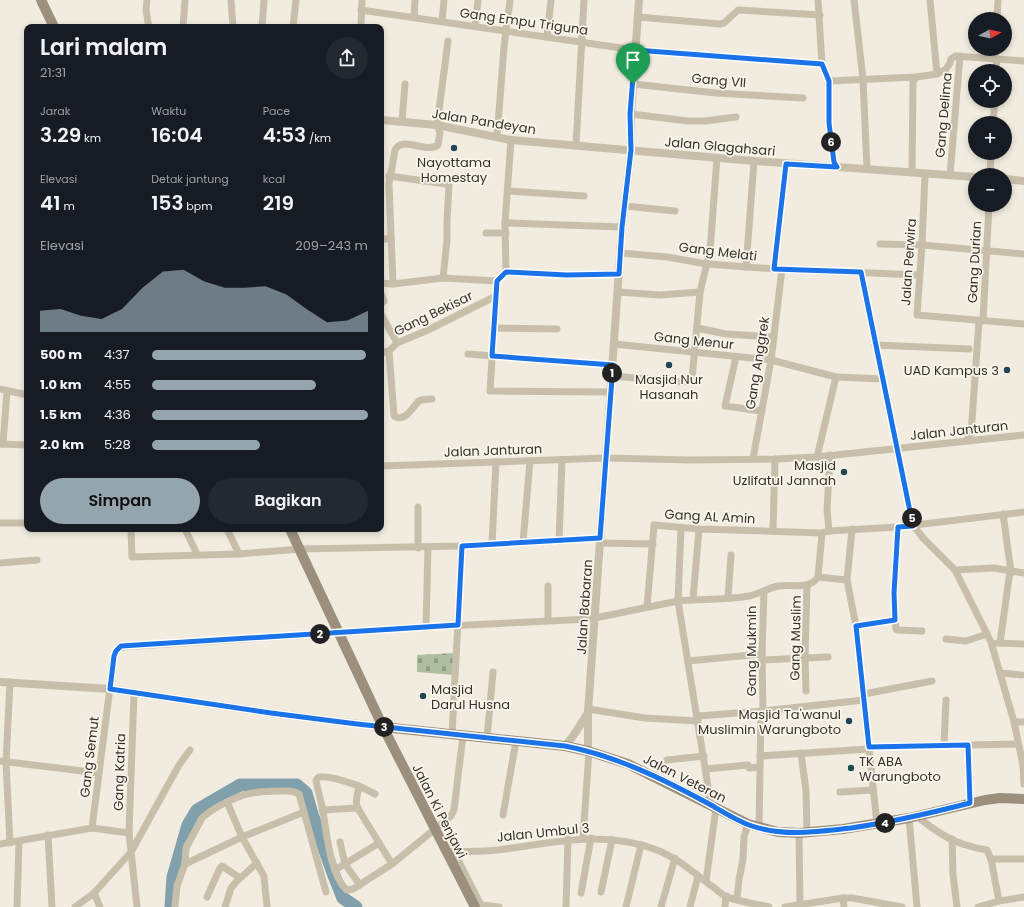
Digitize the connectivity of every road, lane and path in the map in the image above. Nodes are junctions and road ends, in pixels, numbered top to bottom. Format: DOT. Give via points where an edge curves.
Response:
graph roads {
  1 [pos="41,0"];
  2 [pos="147,0"];
  3 [pos="185,0"];
  4 [pos="232,0"];
  5 [pos="296,0"];
  6 [pos="362,0"];
  7 [pos="415,0"];
  8 [pos="444,0"];
  9 [pos="478,0"];
  10 [pos="510,0"];
  11 [pos="551,0"];
  12 [pos="584,0"];
  13 [pos="639,0"];
  14 [pos="818,0"];
  15 [pos="854,0"];
  16 [pos="930,0"];
  17 [pos="998,0"];
  18 [pos="264,1"];
  19 [pos="361,10"];
  20 [pos="997,12"];
  21 [pos="820,15"];
  22 [pos="414,17"];
  23 [pos="638,17"];
  24 [pos="442,21"];
  25 [pos="53,24"];
  26 [pos="148,24"];
  27 [pos="183,24"];
  28 [pos="233,24"];
  29 [pos="262,24"];
  30 [pos="293,24"];
  31 [pos="361,24"];
  32 [pos="475,26"];
  33 [pos="507,31"];
  34 [pos="548,37"];
  35 [pos="448,41"];
  36 [pos="582,42"];
  37 [pos="635,50"];
  38 [pos="960,56"];
  39 [pos="995,59"];
  40 [pos="1024,61"];
  41 [pos="822,64"];
  42 [pos="995,64"];
  43 [pos="937,74"];
  44 [pos="916,77"];
  45 [pos="863,79"];
  46 [pos="829,81"];
  47 [pos="405,84"];
  48 [pos="633,84"];
  49 [pos="803,98"];
  50 [pos="630,114"];
  51 [pos="736,117"];
  52 [pos="384,120"];
  53 [pos="402,121"];
  54 [pos="437,125"];
  55 [pos="497,137"];
  56 [pos="511,140"];
  57 [pos="576,145"];
  58 [pos="631,150"];
  59 [pos="717,158"];
  60 [pos="754,161"];
  61 [pos="786,164"];
  62 [pos="837,167"];
  63 [pos="867,170"];
  64 [pos="912,173"];
  65 [pos="925,174"];
  66 [pos="950,175"];
  67 [pos="390,176"];
  68 [pos="968,176"];
  69 [pos="1012,180"];
  70 [pos="1024,181"];
  71 [pos="384,184"];
  72 [pos="389,184"];
  73 [pos="508,191"];
  74 [pos="584,196"];
  75 [pos="625,206"];
  76 [pos="675,211"];
  77 [pos="989,212"];
  78 [pos="505,224"];
  79 [pos="622,227"];
  80 [pos="486,233"];
  81 [pos="506,233"];
  82 [pos="384,239"];
  83 [pos="391,239"];
  84 [pos="880,244"];
  85 [pos="922,245"];
  86 [pos="987,251"];
  87 [pos="621,253"];
  88 [pos="1024,254"];
  89 [pos="707,264"];
  90 [pos="746,267"];
  91 [pos="774,269"];
  92 [pos="782,270"];
  93 [pos="506,272"];
  94 [pos="861,272"];
  95 [pos="619,274"];
  96 [pos="919,275"];
  97 [pos="443,278"];
  98 [pos="497,281"];
  99 [pos="384,283"];
  100 [pos="393,284"];
  101 [pos="618,292"];
  102 [pos="700,292"];
  103 [pos="496,296"];
  104 [pos="384,320"];
  105 [pos="981,321"];
  106 [pos="1024,324"];
  107 [pos="493,328"];
  108 [pos="697,328"];
  109 [pos="557,330"];
  110 [pos="774,337"];
  111 [pos="396,343"];
  112 [pos="614,344"];
  113 [pos="875,345"];
  114 [pos="969,349"];
  115 [pos="389,351"];
  116 [pos="384,352"];
  117 [pos="695,353"];
  118 [pos="468,354"];
  119 [pos="492,356"];
  120 [pos="736,357"];
  121 [pos="771,360"];
  122 [pos="613,365"];
  123 [pos="612,376"];
  124 [pos="836,377"];
  125 [pos="883,379"];
  126 [pos="4,390"];
  127 [pos="611,392"];
  128 [pos="24,394"];
  129 [pos="432,398"];
  130 [pos="762,411"];
  131 [pos="1024,435"];
  132 [pos="966,441"];
  133 [pos="2,444"];
  134 [pos="24,445"];
  135 [pos="897,448"];
  136 [pos="830,455"];
  137 [pos="817,456"];
  138 [pos="606,458"];
  139 [pos="753,459"];
  140 [pos="775,459"];
  141 [pos="562,460"];
  142 [pos="530,461"];
  143 [pos="496,462"];
  144 [pos="384,466"];
  145 [pos="418,507"];
  146 [pos="1024,512"];
  147 [pos="1003,514"];
  148 [pos="0,523"];
  149 [pos="24,523"];
  150 [pos="913,526"];
  151 [pos="898,527"];
  152 [pos="681,528"];
  153 [pos="699,529"];
  154 [pos="852,529"];
  155 [pos="773,531"];
  156 [pos="131,532"];
  157 [pos="186,532"];
  158 [pos="229,532"];
  159 [pos="292,532"];
  160 [pos="825,532"];
  161 [pos="559,541"];
  162 [pos="600,541"];
  163 [pos="523,542"];
  164 [pos="492,544"];
  165 [pos="653,544"];
  166 [pos="462,546"];
  167 [pos="428,547"];
  168 [pos="418,548"];
  169 [pos="300,549"];
  170 [pos="197,554"];
  171 [pos="239,554"];
  172 [pos="731,555"];
  173 [pos="37,560"];
  174 [pos="0,563"];
  175 [pos="955,570"];
  176 [pos="1011,572"];
  177 [pos="1024,573"];
  178 [pos="818,577"];
  179 [pos="847,580"];
  180 [pos="807,585"];
  181 [pos="548,586"];
  182 [pos="764,591"];
  183 [pos="728,598"];
  184 [pos="693,599"];
  185 [pos="678,600"];
  186 [pos="648,607"];
  187 [pos="595,618"];
  188 [pos="548,620"];
  189 [pos="895,620"];
  190 [pos="458,625"];
  191 [pos="856,626"];
  192 [pos="426,627"];
  193 [pos="922,631"];
  194 [pos="339,633"];
  195 [pos="987,634"];
  196 [pos="946,639"];
  197 [pos="991,642"];
  198 [pos="1000,643"];
  199 [pos="1024,644"];
  200 [pos="762,657"];
  201 [pos="828,657"];
  202 [pos="805,658"];
  203 [pos="688,661"];
  204 [pos="493,672"];
  205 [pos="1000,673"];
  206 [pos="1022,675"];
  207 [pos="932,681"];
  208 [pos="0,682"];
  209 [pos="10,682"];
  210 [pos="110,689"];
  211 [pos="806,691"];
  212 [pos="134,693"];
  213 [pos="864,697"];
  214 [pos="946,700"];
  215 [pos="588,711"];
  216 [pos="762,711"];
  217 [pos="698,718"];
  218 [pos="1014,722"];
  219 [pos="1024,722"];
  220 [pos="383,727"];
  221 [pos="458,735"];
  222 [pos="487,738"];
  223 [pos="516,741"];
  224 [pos="1018,744"];
  225 [pos="944,745"];
  226 [pos="968,745"];
  227 [pos="565,746"];
  228 [pos="869,748"];
  229 [pos="190,750"];
  230 [pos="589,751"];
  231 [pos="801,753"];
  232 [pos="704,756"];
  233 [pos="760,756"];
  234 [pos="666,760"];
  235 [pos="3,761"];
  236 [pos="1023,765"];
  237 [pos="760,767"];
  238 [pos="706,769"];
  239 [pos="100,773"];
  240 [pos="1024,784"];
  241 [pos="359,786"];
  242 [pos="872,790"];
  243 [pos="840,792"];
  244 [pos="374,794"];
  245 [pos="1024,799"];
  246 [pos="227,802"];
  247 [pos="970,803"];
  248 [pos="714,807"];
  249 [pos="358,808"];
  250 [pos="322,810"];
  251 [pos="304,812"];
  252 [pos="503,815"];
  253 [pos="913,817"];
  254 [pos="748,824"];
  255 [pos="877,824"];
  256 [pos="92,828"];
  257 [pos="759,828"];
  258 [pos="434,829"];
  259 [pos="129,833"];
  260 [pos="803,833"];
  261 [pos="48,835"];
  262 [pos="242,837"];
  263 [pos="583,838"];
  264 [pos="591,838"];
  265 [pos="568,839"];
  266 [pos="952,839"];
  267 [pos="612,840"];
  268 [pos="19,842"];
  269 [pos="340,842"];
  270 [pos="10,843"];
  271 [pos="379,843"];
  272 [pos="0,844"];
  273 [pos="641,845"];
  274 [pos="131,852"];
  275 [pos="450,852"];
  276 [pos="675,858"];
  277 [pos="991,859"];
  278 [pos="1024,859"];
  279 [pos="257,863"];
  280 [pos="185,864"];
  281 [pos="345,864"];
  282 [pos="392,864"];
  283 [pos="335,870"];
  284 [pos="698,876"];
  285 [pos="240,878"];
  286 [pos="706,881"];
  287 [pos="360,885"];
  288 [pos="326,892"];
  289 [pos="601,892"];
  290 [pos="94,893"];
  291 [pos="581,893"];
  292 [pos="726,896"];
  293 [pos="207,897"];
  294 [pos="1024,897"];
  295 [pos="843,898"];
  296 [pos="737,899"];
  297 [pos="999,901"];
  298 [pos="473,904"];
  299 [pos="800,904"];
  300 [pos="814,904"];
  301 [pos="17,907"];
  302 [pos="52,907"];
  303 [pos="75,907"];
  304 [pos="100,907"];
  305 [pos="137,907"];
  306 [pos="175,907"];
  307 [pos="225,907"];
  308 [pos="267,907"];
  309 [pos="499,907"];
  310 [pos="566,907"];
  311 [pos="626,907"];
  312 [pos="661,907"];
  313 [pos="690,907"];
  314 [pos="725,907"];
  315 [pos="769,907"];
  316 [pos="785,907"];
  317 [pos="844,907"];
  318 [pos="899,907"];
  319 [pos="917,907"];
  320 [pos="957,907"];
  321 [pos="978,907"];
  1 -- 25 [label="main road"];
  2 -- 26 [label="street"];
  3 -- 27 [label="street"];
  4 -- 28 [label="street"];
  5 -- 30 [label="street"];
  6 -- 19 [label="street"];
  7 -- 22 [label="street"];
  8 -- 24 [label="street"];
  9 -- 32 [label="street"];
  10 -- 33 [label="street"];
  11 -- 34 [label="street"];
  12 -- 36 [label="street"];
  13 -- 23 [label="street, Jalan Babaran"];
  14 -- 21 [label="street"];
  15 -- 45 [label="street"];
  16 -- 43 [label="street"];
  17 -- 20 [label="street"];
  18 -- 29 [label="street"];
  19 -- 22 [label="street, Gang Empu Triguna"];
  19 -- 31 [label="street"];
  21 -- 23 [label="street" via="738,10 720,24"];
  21 -- 41 [label="street"];
  22 -- 24 [label="street, Gang Empu Triguna"];
  23 -- 37 [label="street, Jalan Babaran"];
  24 -- 32 [label="street, Gang Empu Triguna"];
  32 -- 33 [label="street, Gang Empu Triguna"];
  33 -- 34 [label="street, Gang Empu Triguna"];
  33 -- 55 [label="street"];
  34 -- 36 [label="street, Gang Empu Triguna"];
  35 -- 54 [label="street"];
  36 -- 37 [label="street, Gang Empu Triguna"];
  36 -- 57 [label="street"];
  37 -- 41 [label="street, Gang Empu Triguna"];
  37 -- 48 [label="street, Jalan Babaran"];
  38 -- 39 [label="street"];
  38 -- 43 [label="street" via="952,57 946,69"];
  38 -- 66 [label="street, Gang Delima"];
  39 -- 40 [label="street"];
  39 -- 42 [label="street"];
  41 -- 46 [label="street"];
  43 -- 44 [label="street"];
  44 -- 45 [label="street"];
  44 -- 64 [label="street" via="913,82"];
  45 -- 46 [label="street"];
  45 -- 63 [label="street"];
  46 -- 62 [label="street" via="829,123 834,162"];
  47 -- 53 [label="street"];
  48 -- 49 [label="street, Gang VII" via="716,93"];
  48 -- 50 [label="street, Jalan Babaran"];
  50 -- 51 [label="street" via="688,121"];
  50 -- 58 [label="street, Jalan Babaran"];
  52 -- 53 [label="street, Jalan Pandeyan"];
  53 -- 54 [label="street, Jalan Pandeyan"];
  54 -- 55 [label="street, Jalan Pandeyan"];
  54 -- 67 [label="street" via="440,133 438,145 434,148 407,144 397,146"];
  55 -- 56 [label="street, Jalan Pandeyan"];
  56 -- 57 [label="street, Jalan Pandeyan"];
  56 -- 73 [label="street"];
  57 -- 58 [label="street, Jalan Pandeyan"];
  58 -- 59 [label="street, Jalan Glagahsari"];
  58 -- 75 [label="street, Jalan Babaran"];
  59 -- 60 [label="street, Jalan Glagahsari"];
  59 -- 89 [label="street"];
  60 -- 61 [label="street, Jalan Glagahsari"];
  60 -- 90 [label="street"];
  61 -- 62 [label="street, Jalan Glagahsari"];
  61 -- 91 [label="street"];
  62 -- 63 [label="street, Jalan Glagahsari"];
  63 -- 64 [label="street, Jalan Glagahsari"];
  64 -- 65 [label="street, Jalan Glagahsari"];
  65 -- 66 [label="street, Jalan Glagahsari"];
  65 -- 85 [label="street, Jalan Perwira"];
  66 -- 68 [label="street, Jalan Glagahsari"];
  67 -- 72 [label="street"];
  67 -- 97 [label="street" via="449,185"];
  69 -- 70 [label="street"];
  71 -- 72 [label="street"];
  72 -- 83 [label="street"];
  73 -- 74 [label="street"];
  73 -- 78 [label="street"];
  75 -- 76 [label="street"];
  75 -- 79 [label="street, Jalan Babaran"];
  77 -- 86 [label="street, Gang Durian"];
  78 -- 79 [label="street"];
  78 -- 81 [label="street"];
  79 -- 87 [label="street, Jalan Babaran"];
  80 -- 81 [label="street"];
  81 -- 93 [label="street"];
  82 -- 83 [label="street"];
  83 -- 100 [label="street"];
  84 -- 85 [label="street"];
  85 -- 86 [label="street"];
  85 -- 96 [label="street, Jalan Perwira"];
  86 -- 88 [label="street"];
  86 -- 105 [label="street, Gang Durian"];
  87 -- 89 [label="street, Gang Melati"];
  87 -- 95 [label="street, Jalan Babaran"];
  89 -- 90 [label="street, Gang Melati"];
  89 -- 102 [label="street"];
  90 -- 91 [label="street, Gang Melati"];
  91 -- 92 [label="street, Gang Melati"];
  92 -- 94 [label="street, Gang Melati"];
  92 -- 110 [label="street, Gang Anggrek"];
  93 -- 95 [label="street"];
  93 -- 98 [label="street"];
  94 -- 96 [label="street, Gang Melati"];
  94 -- 113 [label="street"];
  95 -- 101 [label="street, Jalan Babaran"];
  96 -- 105 [label="street, Jalan Perwira" via="917,315"];
  97 -- 98 [label="street"];
  97 -- 100 [label="street"];
  98 -- 103 [label="street"];
  99 -- 100 [label="street"];
  101 -- 102 [label="street" via="660,295"];
  101 -- 112 [label="street, Jalan Babaran"];
  102 -- 108 [label="street"];
  103 -- 107 [label="street"];
  103 -- 111 [label="street, Gang Bekisar"];
  104 -- 111 [label="street"];
  105 -- 106 [label="street, Jalan Perwira"];
  105 -- 132 [label="street, Gang Durian" via="971,434"];
  107 -- 109 [label="street"];
  107 -- 119 [label="street"];
  108 -- 110 [label="street" via="726,334"];
  108 -- 117 [label="street"];
  110 -- 121 [label="street, Gang Anggrek"];
  111 -- 115 [label="street, Gang Bekisar"];
  112 -- 117 [label="street, Gang Menur"];
  112 -- 122 [label="street, Jalan Babaran"];
  113 -- 114 [label="street"];
  113 -- 125 [label="street"];
  115 -- 116 [label="street, Gang Bekisar"];
  115 -- 129 [label="street" via="394,416 399,418 408,414 419,402"];
  117 -- 120 [label="street, Gang Menur"];
  117 -- 123 [label="street" via="692,378 688,382"];
  118 -- 119 [label="street"];
  119 -- 122 [label="street"];
  119 -- 127 [label="street" via="490,391"];
  120 -- 121 [label="street, Gang Menur"];
  120 -- 130 [label="street" via="725,406"];
  121 -- 124 [label="street, Gang Menur"];
  121 -- 130 [label="street, Gang Anggrek"];
  122 -- 123 [label="street, Jalan Babaran"];
  123 -- 127 [label="street, Jalan Babaran"];
  124 -- 125 [label="street, Gang Menur"];
  124 -- 137 [label="street"];
  125 -- 135 [label="street"];
  126 -- 128 [label="street"];
  126 -- 133 [label="street"];
  127 -- 138 [label="street, Jalan Babaran"];
  130 -- 139 [label="street, Gang Anggrek"];
  131 -- 132 [label="street, Jalan Janturan"];
  132 -- 135 [label="street, Jalan Janturan"];
  133 -- 134 [label="street"];
  135 -- 136 [label="street, Jalan Janturan"];
  135 -- 150 [label="street"];
  136 -- 137 [label="street, Jalan Janturan"];
  136 -- 160 [label="street"];
  137 -- 140 [label="street, Jalan Janturan"];
  138 -- 139 [label="street, Jalan Janturan"];
  138 -- 141 [label="street, Jalan Janturan"];
  138 -- 162 [label="street, Jalan Babaran"];
  139 -- 140 [label="street, Jalan Janturan"];
  140 -- 155 [label="street"];
  141 -- 142 [label="street, Jalan Janturan"];
  141 -- 161 [label="street"];
  142 -- 143 [label="street, Jalan Janturan"];
  142 -- 163 [label="street"];
  143 -- 144 [label="street, Jalan Janturan"];
  143 -- 164 [label="street"];
  145 -- 168 [label="street"];
  146 -- 147 [label="street, Gang AL Amin"];
  147 -- 150 [label="street, Gang AL Amin"];
  147 -- 176 [label="street"];
  148 -- 149 [label="street"];
  150 -- 151 [label="street, Gang AL Amin"];
  150 -- 175 [label="street"];
  151 -- 154 [label="street, Gang AL Amin"];
  151 -- 189 [label="street"];
  152 -- 153 [label="street, Gang AL Amin"];
  152 -- 165 [label="street, Gang AL Amin" via="654,525"];
  152 -- 185 [label="street"];
  153 -- 155 [label="street, Gang AL Amin"];
  153 -- 184 [label="street"];
  154 -- 160 [label="street, Gang AL Amin"];
  154 -- 179 [label="street"];
  155 -- 160 [label="street, Gang AL Amin"];
  156 -- 170 [label="street" via="132,557"];
  157 -- 170 [label="street"];
  158 -- 171 [label="street"];
  159 -- 169 [label="main road"];
  160 -- 178 [label="street"];
  161 -- 162 [label="street"];
  161 -- 163 [label="street"];
  162 -- 165 [label="street"];
  162 -- 187 [label="street, Jalan Babaran"];
  163 -- 164 [label="street"];
  164 -- 166 [label="street"];
  165 -- 186 [label="street, Gang AL Amin"];
  166 -- 167 [label="street"];
  166 -- 190 [label="street"];
  167 -- 168 [label="street"];
  167 -- 192 [label="street"];
  168 -- 169 [label="street"];
  169 -- 171 [label="street"];
  169 -- 194 [label="main road"];
  170 -- 171 [label="street"];
  172 -- 183 [label="street"];
  173 -- 174 [label="street"];
  175 -- 176 [label="street" via="994,568"];
  175 -- 195 [label="street"];
  176 -- 177 [label="street"];
  176 -- 198 [label="street"];
  178 -- 179 [label="street"];
  178 -- 180 [label="street"];
  179 -- 191 [label="street"];
  180 -- 182 [label="street" via="778,586"];
  180 -- 202 [label="street, Gang Muslim"];
  181 -- 188 [label="street"];
  182 -- 183 [label="street"];
  182 -- 200 [label="street, Gang Mukmin"];
  183 -- 184 [label="street"];
  184 -- 185 [label="street"];
  185 -- 186 [label="street"];
  185 -- 203 [label="street"];
  186 -- 187 [label="street"];
  187 -- 188 [label="street"];
  187 -- 215 [label="street, Jalan Babaran"];
  188 -- 190 [label="street"];
  189 -- 191 [label="street"];
  189 -- 193 [label="street" via="898,630"];
  190 -- 192 [label="street"];
  190 -- 221 [label="street"];
  191 -- 213 [label="street"];
  192 -- 194 [label="street"];
  194 -- 210 [label="street, Gang Semut" via="121,646 114,656"];
  194 -- 220 [label="main road"];
  195 -- 196 [label="street" via="966,641"];
  195 -- 197 [label="street"];
  197 -- 198 [label="street"];
  197 -- 205 [label="street"];
  198 -- 199 [label="street"];
  200 -- 202 [label="street"];
  200 -- 203 [label="street"];
  200 -- 216 [label="street, Gang Mukmin"];
  201 -- 202 [label="street"];
  202 -- 211 [label="street, Gang Muslim"];
  203 -- 217 [label="street"];
  204 -- 222 [label="street"];
  205 -- 206 [label="street"];
  205 -- 218 [label="street"];
  207 -- 213 [label="street"];
  208 -- 209 [label="street"];
  209 -- 210 [label="street"];
  209 -- 235 [label="street"];
  210 -- 212 [label="street"];
  210 -- 239 [label="street, Gang Semut"];
  212 -- 220 [label="street"];
  212 -- 259 [label="street, Gang Katria"];
  213 -- 216 [label="street"];
  213 -- 228 [label="street"];
  214 -- 225 [label="street"];
  215 -- 217 [label="street" via="645,718"];
  215 -- 227 [label="street"];
  215 -- 230 [label="street, Jalan Babaran"];
  216 -- 217 [label="street"];
  216 -- 233 [label="street, Gang Mukmin"];
  217 -- 232 [label="street"];
  218 -- 219 [label="street"];
  218 -- 224 [label="street"];
  220 -- 221 [label="main road, Jalan Veteran"];
  220 -- 258 [label="main road, Jalan Ki Penjawi"];
  221 -- 222 [label="main road, Jalan Veteran"];
  221 -- 258 [label="street" via="453,812"];
  222 -- 223 [label="main road, Jalan Veteran"];
  223 -- 227 [label="main road, Jalan Veteran"];
  223 -- 252 [label="street"];
  224 -- 226 [label="street"];
  224 -- 236 [label="street"];
  225 -- 226 [label="street"];
  225 -- 228 [label="street"];
  226 -- 247 [label="street"];
  227 -- 230 [label="main road, Jalan Veteran"];
  228 -- 231 [label="street"];
  228 -- 242 [label="street"];
  229 -- 274 [label="street" via="179,764"];
  230 -- 248 [label="main road, Jalan Veteran" via="634,767"];
  230 -- 263 [label="street"];
  231 -- 233 [label="street"];
  231 -- 260 [label="street" via="806,791"];
  232 -- 234 [label="street"];
  232 -- 238 [label="street"];
  233 -- 237 [label="street, Gang Mukmin"];
  235 -- 239 [label="street"];
  235 -- 270 [label="street"];
  236 -- 240 [label="street"];
  237 -- 238 [label="street" via="748,768 748,765"];
  237 -- 257 [label="street, Gang Mukmin"];
  238 -- 248 [label="street"];
  239 -- 256 [label="street, Gang Semut"];
  241 -- 244 [label="street"];
  241 -- 249 [label="street" via="355,802"];
  241 -- 250 [label="street" via="319,777 316,781"];
  242 -- 243 [label="street"];
  242 -- 255 [label="street"];
  245 -- 247 [label="main road, Jalan Veteran" via="1000,798"];
  246 -- 251 [label="street" via="256,791 292,791 299,794"];
  246 -- 262 [label="street"];
  246 -- 280 [label="street" via="205,814 199,822 186,848"];
  247 -- 253 [label="main road, Jalan Veteran"];
  248 -- 254 [label="main road, Jalan Veteran"];
  248 -- 286 [label="street"];
  249 -- 250 [label="street"];
  249 -- 271 [label="street"];
  250 -- 283 [label="street"];
  251 -- 262 [label="street"];
  251 -- 288 [label="street"];
  253 -- 255 [label="main road, Jalan Veteran"];
  253 -- 266 [label="street"];
  253 -- 319 [label="street"];
  254 -- 257 [label="main road, Jalan Veteran"];
  254 -- 296 [label="street" via="744,837"];
  255 -- 260 [label="main road, Jalan Veteran"];
  256 -- 259 [label="street"];
  256 -- 261 [label="street"];
  257 -- 260 [label="main road, Jalan Veteran"];
  258 -- 275 [label="main road, Jalan Ki Penjawi"];
  258 -- 282 [label="street"];
  259 -- 274 [label="street, Gang Katria"];
  260 -- 299 [label="street"];
  261 -- 268 [label="street"];
  261 -- 302 [label="street"];
  262 -- 279 [label="street"];
  262 -- 280 [label="street"];
  263 -- 264 [label="street, Jalan Umbul 3"];
  263 -- 265 [label="street, Jalan Umbul 3"];
  264 -- 267 [label="street, Jalan Umbul 3"];
  264 -- 291 [label="street"];
  265 -- 275 [label="street, Jalan Umbul 3" via="495,850"];
  265 -- 310 [label="street"];
  266 -- 277 [label="street" via="987,850"];
  266 -- 320 [label="street"];
  267 -- 273 [label="street, Jalan Umbul 3"];
  267 -- 289 [label="street"];
  268 -- 270 [label="street"];
  268 -- 301 [label="street"];
  269 -- 281 [label="street"];
  270 -- 272 [label="street"];
  271 -- 281 [label="street"];
  271 -- 282 [label="street"];
  273 -- 276 [label="street, Jalan Umbul 3"];
  273 -- 311 [label="street"];
  274 -- 290 [label="street"];
  274 -- 305 [label="street, Gang Katria"];
  275 -- 298 [label="main road, Jalan Ki Penjawi"];
  275 -- 309 [label="street" via="481,905"];
  276 -- 284 [label="street, Jalan Umbul 3"];
  276 -- 312 [label="street"];
  277 -- 278 [label="street"];
  277 -- 297 [label="street"];
  279 -- 285 [label="street"];
  279 -- 308 [label="street" via="265,880"];
  280 -- 306 [label="street" via="177,886"];
  281 -- 283 [label="street"];
  281 -- 287 [label="street"];
  282 -- 287 [label="street"];
  283 -- 287 [label="street" via="342,886 348,890"];
  284 -- 286 [label="street, Jalan Umbul 3"];
  284 -- 313 [label="street"];
  285 -- 293 [label="street" via="222,866"];
  285 -- 307 [label="street" via="231,888"];
  286 -- 292 [label="street, Jalan Umbul 3"];
  290 -- 303 [label="street"];
  290 -- 304 [label="street"];
  292 -- 296 [label="street, Jalan Umbul 3"];
  292 -- 314 [label="street"];
  294 -- 297 [label="street"];
  295 -- 300 [label="street"];
  295 -- 317 [label="street"];
  295 -- 318 [label="street"];
  296 -- 315 [label="street, Jalan Umbul 3"];
  297 -- 321 [label="street"];
  299 -- 300 [label="street"];
  299 -- 316 [label="street"];
}
